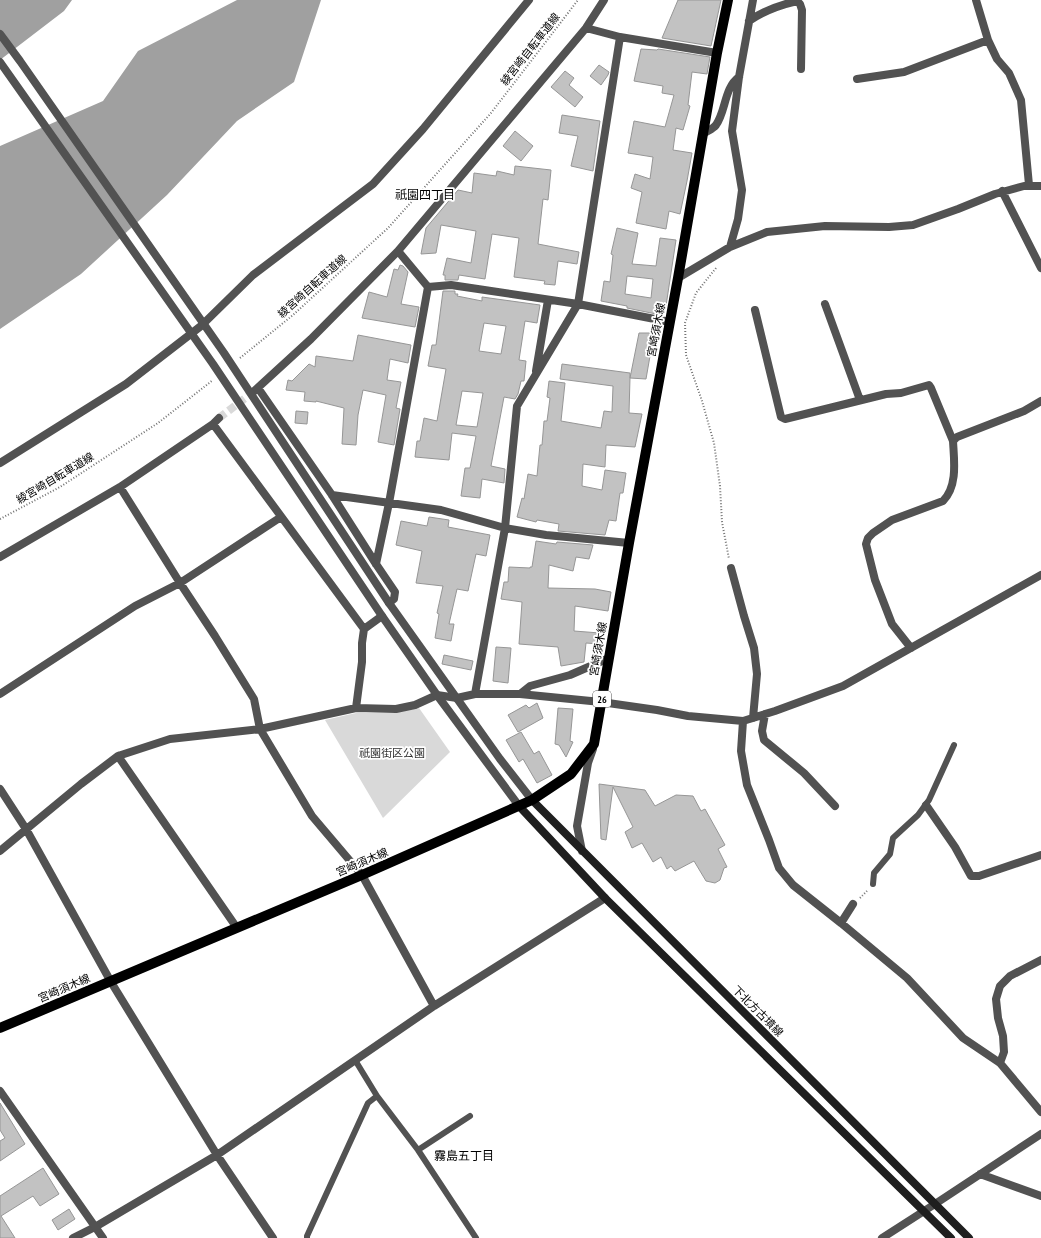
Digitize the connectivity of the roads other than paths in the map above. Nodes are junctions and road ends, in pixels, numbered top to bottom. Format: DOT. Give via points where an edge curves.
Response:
graph roads {
  1 [pos="529,0"];
  2 [pos="604,0"];
  3 [pos="728,0"];
  4 [pos="753,0"];
  5 [pos="976,0"];
  6 [pos="749,21"];
  7 [pos="586,28"];
  8 [pos="0,34"];
  9 [pos="620,37"];
  10 [pos="988,40"];
  11 [pos="717,53"];
  12 [pos="0,62"];
  13 [pos="801,69"];
  14 [pos="739,77"];
  15 [pos="857,79"];
  16 [pos="703,134"];
  17 [pos="1029,185"];
  18 [pos="1041,186"];
  19 [pos="1002,192"];
  20 [pos="730,247"];
  21 [pos="398,251"];
  22 [pos="1041,268"];
  23 [pos="678,278"];
  24 [pos="428,287"];
  25 [pos="548,300"];
  26 [pos="578,304"];
  27 [pos="825,304"];
  28 [pos="755,310"];
  29 [pos="670,322"];
  30 [pos="535,376"];
  31 [pos="860,400"];
  32 [pos="1041,402"];
  33 [pos="219,418"];
  34 [pos="213,424"];
  35 [pos="953,441"];
  36 [pos="0,463"];
  37 [pos="120,487"];
  38 [pos="332,495"];
  39 [pos="389,503"];
  40 [pos="280,517"];
  41 [pos="505,528"];
  42 [pos="629,543"];
  43 [pos="0,557"];
  44 [pos="376,564"];
  45 [pos="731,568"];
  46 [pos="1041,575"];
  47 [pos="180,584"];
  48 [pos="389,603"];
  49 [pos="382,616"];
  50 [pos="364,629"];
  51 [pos="911,648"];
  52 [pos="609,658"];
  53 [pos="0,694"];
  54 [pos="475,694"];
  55 [pos="520,694"];
  56 [pos="437,695"];
  57 [pos="457,698"];
  58 [pos="601,702"];
  59 [pos="356,708"];
  60 [pos="765,714"];
  61 [pos="753,718"];
  62 [pos="743,721"];
  63 [pos="260,728"];
  64 [pos="594,744"];
  65 [pos="954,745"];
  66 [pos="118,756"];
  67 [pos="0,789"];
  68 [pos="532,800"];
  69 [pos="926,805"];
  70 [pos="519,806"];
  71 [pos="835,806"];
  72 [pos="26,829"];
  73 [pos="0,851"];
  74 [pos="582,851"];
  75 [pos="1041,854"];
  76 [pos="362,875"];
  77 [pos="873,884"];
  78 [pos="605,898"];
  79 [pos="854,904"];
  80 [pos="841,923"];
  81 [pos="236,928"];
  82 [pos="1041,960"];
  83 [pos="111,982"];
  84 [pos="434,1006"];
  85 [pos="0,1028"];
  86 [pos="355,1060"];
  87 [pos="1000,1063"];
  88 [pos="0,1091"];
  89 [pos="378,1096"];
  90 [pos="1041,1112"];
  91 [pos="470,1116"];
  92 [pos="1041,1134"];
  93 [pos="418,1150"];
  94 [pos="217,1155"];
  95 [pos="980,1174"];
  96 [pos="1041,1196"];
  97 [pos="935,1204"];
  98 [pos="923,1211"];
  99 [pos="95,1227"];
  100 [pos="73,1238"];
  101 [pos="103,1238"];
  102 [pos="273,1238"];
  103 [pos="307,1238"];
  104 [pos="476,1238"];
  105 [pos="882,1238"];
  106 [pos="951,1238"];
  107 [pos="969,1238"];
  1 -- 36 [label="street" via="423,129 373,184 253,275 201,326 126,384"];
  2 -- 7 [label="street"];
  3 -- 11 [label="main road, 宮崎須木線 / 26"];
  4 -- 6 [label="street"];
  5 -- 10 [label="street"];
  6 -- 13 [label="street" via="759,14 797,1 802,10"];
  6 -- 14 [label="street"];
  7 -- 9 [label="street"];
  7 -- 21 [label="street"];
  8 -- 48 [label="street" via="224,353"];
  9 -- 11 [label="street"];
  9 -- 26 [label="street"];
  10 -- 15 [label="street" via="904,72"];
  10 -- 17 [label="street" via="997,60 1009,73 1021,100"];
  11 -- 16 [label="main road, 宮崎須木線 / 26"];
  12 -- 49 [label="street" via="213,364"];
  14 -- 16 [label="street" via="733,82 715,126"];
  14 -- 20 [label="street" via="732,131 742,190"];
  16 -- 23 [label="main road, 宮崎須木線 / 26"];
  17 -- 18 [label="street"];
  17 -- 19 [label="street"];
  19 -- 20 [label="street" via="913,225 889,228 825,226 767,232"];
  19 -- 22 [label="street"];
  20 -- 23 [label="street"];
  21 -- 24 [label="street"];
  21 -- 38 [label="street" via="311,339 255,391"];
  23 -- 29 [label="main road, 宮崎須木線 / 26"];
  24 -- 25 [label="street" via="451,285"];
  24 -- 39 [label="street"];
  25 -- 26 [label="street"];
  25 -- 30 [label="street"];
  26 -- 29 [label="street"];
  26 -- 30 [label="street"];
  27 -- 31 [label="street"];
  28 -- 31 [label="street" via="781,417 785,419"];
  29 -- 42 [label="main road, 宮崎須木線 / 26"];
  30 -- 41 [label="street" via="517,406"];
  31 -- 35 [label="street" via="929,385"];
  32 -- 35 [label="street" via="957,437"];
  33 -- 34 [label="street"];
  34 -- 37 [label="street"];
  34 -- 40 [label="street"];
  35 -- 51 [label="street" via="953,483 948,495 943,500 892,520 873,532 866,544 875,580 892,624"];
  37 -- 43 [label="street"];
  37 -- 47 [label="street"];
  38 -- 39 [label="street"];
  38 -- 44 [label="street"];
  39 -- 41 [label="street" via="441,510"];
  39 -- 44 [label="street"];
  40 -- 47 [label="street"];
  40 -- 50 [label="street"];
  41 -- 42 [label="street" via="546,535"];
  41 -- 54 [label="street"];
  42 -- 52 [label="main road, 宮崎須木線 / 26"];
  44 -- 48 [label="street" via="395,592 394,599"];
  45 -- 61 [label="street" via="754,648 757,674"];
  46 -- 51 [label="street"];
  47 -- 53 [label="street" via="135,606"];
  47 -- 63 [label="street" via="254,699"];
  48 -- 57 [label="street"];
  49 -- 50 [label="street"];
  49 -- 56 [label="street"];
  50 -- 59 [label="street"];
  51 -- 60 [label="street" via="843,686"];
  52 -- 55 [label="street" via="570,675 530,686"];
  52 -- 58 [label="main road, 宮崎須木線 / 26"];
  54 -- 55 [label="street"];
  54 -- 57 [label="street"];
  55 -- 58 [label="street"];
  56 -- 57 [label="street"];
  56 -- 59 [label="street" via="415,705 396,709"];
  56 -- 70 [label="street"];
  57 -- 68 [label="street"];
  58 -- 62 [label="street" via="688,716"];
  58 -- 64 [label="main road, 宮崎須木線 / 26"];
  59 -- 63 [label="street"];
  60 -- 61 [label="street"];
  60 -- 71 [label="street" via="762,731 764,740 804,773"];
  61 -- 62 [label="street"];
  62 -- 80 [label="street" via="742,752 747,786 780,868 793,885"];
  63 -- 66 [label="street" via="170,739"];
  63 -- 76 [label="street" via="312,816"];
  64 -- 68 [label="main road, 宮崎須木線 / 26" via="571,774"];
  64 -- 74 [label="street" via="588,762 577,826"];
  65 -- 69 [label="lane"];
  66 -- 72 [label="street"];
  66 -- 81 [label="street"];
  67 -- 72 [label="street"];
  68 -- 70 [label="main road, 宮崎須木線 / 26"];
  68 -- 74 [label="main road, 下北方古墳線"];
  69 -- 75 [label="street" via="955,847 971,876 979,876"];
  69 -- 77 [label="lane" via="893,838 890,854 874,873"];
  70 -- 76 [label="main road, 宮崎須木線 / 26"];
  70 -- 78 [label="main road"];
  72 -- 73 [label="street"];
  72 -- 83 [label="street"];
  74 -- 97 [label="main road, 下北方古墳線"];
  76 -- 81 [label="main road, 宮崎須木線 / 26"];
  76 -- 84 [label="street"];
  78 -- 84 [label="street"];
  78 -- 98 [label="main road"];
  79 -- 80 [label="street"];
  80 -- 87 [label="street" via="907,978 963,1038"];
  81 -- 83 [label="main road, 宮崎須木線 / 26"];
  82 -- 87 [label="street" via="1010,976 1000,986 996,999 998,1018 1004,1036 1004,1052"];
  83 -- 85 [label="main road, 宮崎須木線 / 26"];
  83 -- 94 [label="street"];
  84 -- 86 [label="street"];
  86 -- 89 [label="lane"];
  86 -- 94 [label="street"];
  87 -- 90 [label="street"];
  88 -- 99 [label="street"];
  89 -- 93 [label="lane"];
  89 -- 103 [label="lane" via="368,1103"];
  91 -- 93 [label="lane"];
  92 -- 95 [label="street"];
  93 -- 104 [label="lane"];
  94 -- 99 [label="street"];
  94 -- 102 [label="street"];
  95 -- 96 [label="street"];
  95 -- 97 [label="street"];
  97 -- 98 [label="street"];
  97 -- 107 [label="main road, 下北方古墳線"];
  98 -- 105 [label="street"];
  98 -- 106 [label="main road"];
  99 -- 100 [label="street"];
  99 -- 101 [label="street"];
}
